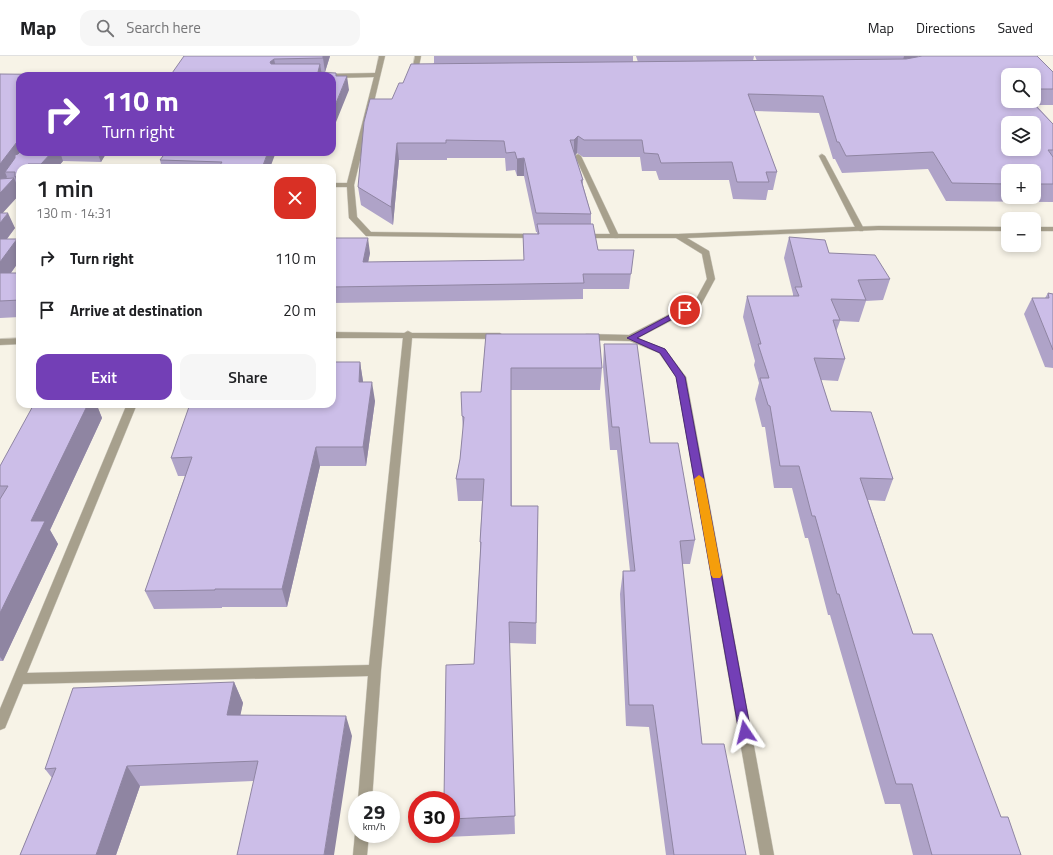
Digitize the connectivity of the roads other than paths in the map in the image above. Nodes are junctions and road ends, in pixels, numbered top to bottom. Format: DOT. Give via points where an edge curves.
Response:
graph roads {
  1 [pos="382,56"];
  2 [pos="418,56"];
  3 [pos="376,75"];
  4 [pos="424,75"];
  5 [pos="336,76"];
  6 [pos="578,156"];
  7 [pos="822,156"];
  8 [pos="336,185"];
  9 [pos="350,185"];
  10 [pos="860,229"];
  11 [pos="1001,229"];
  12 [pos="1041,229"];
  13 [pos="1053,229"];
  14 [pos="544,236"];
  15 [pos="575,236"];
  16 [pos="615,236"];
  17 [pos="678,236"];
  18 [pos="408,334"];
  19 [pos="336,335"];
  20 [pos="512,336"];
  21 [pos="575,337"];
  22 [pos="630,338"];
  23 [pos="16,341"];
  24 [pos="0,342"];
  25 [pos="130,408"];
  26 [pos="375,670"];
  27 [pos="18,679"];
  28 [pos="0,724"];
  29 [pos="366,791"];
  30 [pos="361,843"];
  31 [pos="360,855"];
  32 [pos="768,855"];
  1 -- 3 [label="street"];
  2 -- 4 [label="street" via="415,71"];
  3 -- 5 [label="street"];
  3 -- 9 [label="street"];
  6 -- 16 [label="street"];
  7 -- 10 [label="street"];
  8 -- 9 [label="street"];
  9 -- 14 [label="street" via="353,218 369,234"];
  10 -- 11 [label="street"];
  10 -- 17 [label="street"];
  12 -- 13 [label="street"];
  15 -- 16 [label="street"];
  16 -- 17 [label="street"];
  17 -- 22 [label="street" via="706,253 711,278 698,303"];
  18 -- 19 [label="street"];
  18 -- 20 [label="street"];
  18 -- 26 [label="street"];
  21 -- 22 [label="street"];
  22 -- 32 [label="street" via="662,351 681,377"];
  23 -- 24 [label="street"];
  25 -- 27 [label="street"];
  26 -- 27 [label="street"];
  26 -- 29 [label="street"];
  27 -- 28 [label="street"];
  30 -- 31 [label="street"];
}
